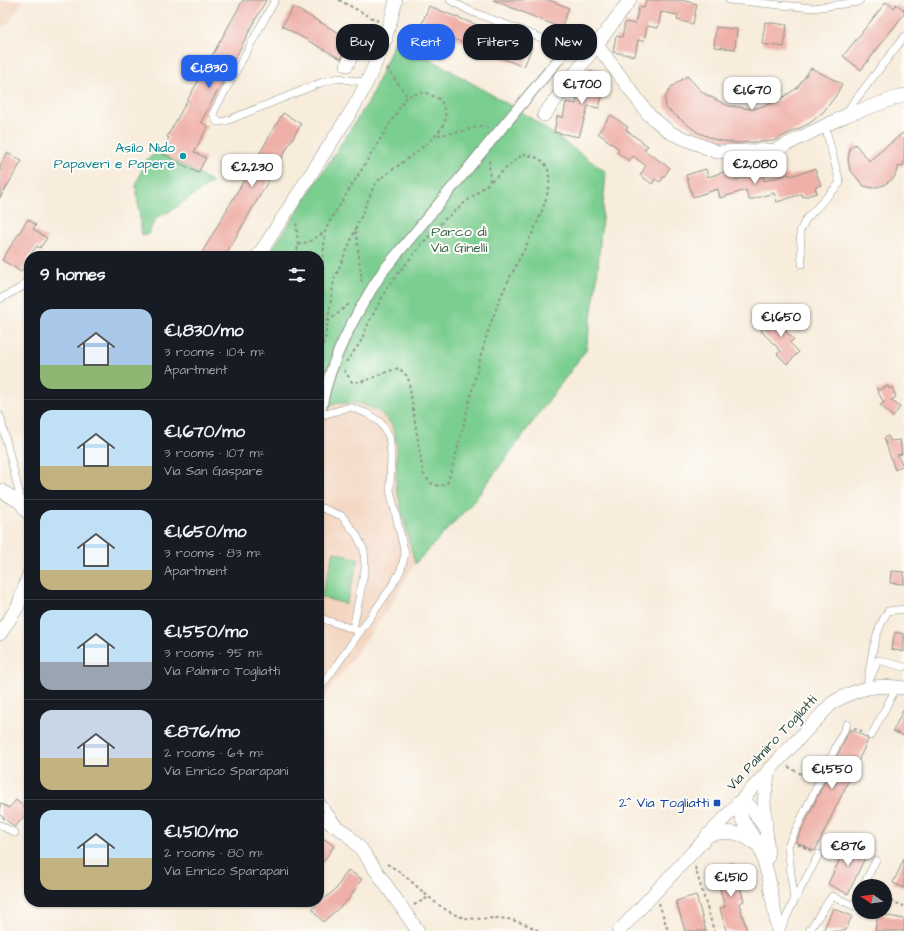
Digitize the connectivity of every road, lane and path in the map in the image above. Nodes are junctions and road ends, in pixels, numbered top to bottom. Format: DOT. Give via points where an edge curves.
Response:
graph roads {
  1 [pos="275,0"];
  2 [pos="339,0"];
  3 [pos="396,0"];
  4 [pos="450,0"];
  5 [pos="630,0"];
  6 [pos="729,0"];
  7 [pos="860,0"];
  8 [pos="375,24"];
  9 [pos="389,29"];
  10 [pos="904,37"];
  11 [pos="541,38"];
  12 [pos="597,45"];
  13 [pos="348,60"];
  14 [pos="377,60"];
  15 [pos="382,60"];
  16 [pos="558,60"];
  17 [pos="586,60"];
  18 [pos="346,65"];
  19 [pos="368,83"];
  20 [pos="904,95"];
  21 [pos="406,96"];
  22 [pos="544,115"];
  23 [pos="847,115"];
  24 [pos="825,126"];
  25 [pos="498,131"];
  26 [pos="438,135"];
  27 [pos="485,150"];
  28 [pos="490,182"];
  29 [pos="294,200"];
  30 [pos="356,229"];
  31 [pos="325,232"];
  32 [pos="298,245"];
  33 [pos="261,251"];
  34 [pos="297,251"];
  35 [pos="324,251"];
  36 [pos="802,264"];
  37 [pos="24,284"];
  38 [pos="365,298"];
  39 [pos="0,299"];
  40 [pos="352,302"];
  41 [pos="327,322"];
  42 [pos="324,342"];
  43 [pos="324,395"];
  44 [pos="324,415"];
  45 [pos="0,416"];
  46 [pos="0,490"];
  47 [pos="20,502"];
  48 [pos="24,507"];
  49 [pos="324,509"];
  50 [pos="24,589"];
  51 [pos="904,608"];
  52 [pos="324,619"];
  53 [pos="356,630"];
  54 [pos="0,634"];
  55 [pos="904,667"];
  56 [pos="324,682"];
  57 [pos="867,687"];
  58 [pos="900,687"];
  59 [pos="847,724"];
  60 [pos="871,736"];
  61 [pos="773,765"];
  62 [pos="819,783"];
  63 [pos="737,804"];
  64 [pos="324,805"];
  65 [pos="324,819"];
  66 [pos="0,825"];
  67 [pos="766,831"];
  68 [pos="15,833"];
  69 [pos="346,833"];
  70 [pos="707,835"];
  71 [pos="790,840"];
  72 [pos="760,848"];
  73 [pos="691,852"];
  74 [pos="819,854"];
  75 [pos="876,860"];
  76 [pos="386,863"];
  77 [pos="768,875"];
  78 [pos="866,879"];
  79 [pos="655,890"];
  80 [pos="429,897"];
  81 [pos="794,901"];
  82 [pos="892,901"];
  83 [pos="852,905"];
  84 [pos="904,906"];
  85 [pos="406,914"];
  86 [pos="418,931"];
  87 [pos="539,931"];
  88 [pos="619,931"];
  89 [pos="668,931"];
  90 [pos="714,931"];
  91 [pos="779,931"];
  92 [pos="808,931"];
  1 -- 19 [label="lane" via="213,113 217,122 226,121 338,78"];
  2 -- 8 [label="path"];
  3 -- 9 [label="street"];
  4 -- 11 [label="lane" via="470,11"];
  5 -- 12 [label="street"];
  6 -- 7 [label="lane" via="813,8"];
  10 -- 23 [label="lane" via="850,107"];
  12 -- 24 [label="street" via="649,115 671,133 717,152 775,150"];
  13 -- 18 [label="street"];
  14 -- 19 [label="street"];
  15 -- 21 [label="path"];
  16 -- 25 [label="street"];
  17 -- 22 [label="street"];
  19 -- 29 [label="street"];
  20 -- 23 [label="street"];
  21 -- 26 [label="path" via="425,92 441,100 445,122"];
  21 -- 31 [label="path"];
  23 -- 24 [label="street"];
  24 -- 36 [label="lane" via="840,183 806,219 800,231"];
  25 -- 26 [label="path" via="482,126"];
  25 -- 27 [label="street"];
  26 -- 30 [label="path" via="380,179 374,186"];
  27 -- 28 [label="path" via="490,163"];
  27 -- 38 [label="street" via="383,271"];
  28 -- 28 [label="path" via="445,219 388,286 360,343 344,364 343,371 352,382 362,382 399,368 408,377 423,474 430,483 439,486 447,484 488,329 542,209 549,189 550,174 545,163 536,156 523,154"];
  29 -- 32 [label="path"];
  29 -- 33 [label="street"];
  30 -- 38 [label="path" via="362,291"];
  30 -- 41 [label="path" via="334,280"];
  31 -- 32 [label="path"];
  31 -- 35 [label="path"];
  32 -- 34 [label="path"];
  37 -- 39 [label="lane"];
  38 -- 43 [label="street" via="336,360"];
  40 -- 41 [label="path"];
  41 -- 42 [label="path"];
  44 -- 53 [label="lane" via="350,407 380,422 389,436 390,490 405,554 390,589"];
  45 -- 47 [label="lane"];
  46 -- 47 [label="street"];
  47 -- 48 [label="street"];
  49 -- 53 [label="lane" via="342,516 364,550 365,568"];
  50 -- 54 [label="street" via="18,606"];
  51 -- 57 [label="lane" via="888,611 879,625 873,643"];
  52 -- 53 [label="lane"];
  53 -- 56 [label="lane"];
  55 -- 57 [label="lane" via="878,660"];
  57 -- 58 [label="street, Via Palmiro Togliatti"];
  57 -- 61 [label="street, Via Palmiro Togliatti" via="846,694 832,703"];
  58 -- 60 [label="lane"];
  59 -- 60 [label="path"];
  59 -- 62 [label="lane"];
  61 -- 62 [label="path"];
  61 -- 63 [label="street, Via Palmiro Togliatti"];
  61 -- 67 [label="street" via="764,801"];
  62 -- 71 [label="lane"];
  63 -- 67 [label="street" via="750,806"];
  63 -- 70 [label="street, Via Palmiro Togliatti"];
  63 -- 72 [label="street" via="743,821"];
  64 -- 69 [label="lane"];
  65 -- 69 [label="street"];
  66 -- 68 [label="lane"];
  67 -- 77 [label="street"];
  69 -- 85 [label="street" via="361,849"];
  70 -- 72 [label="street" via="728,831 744,835"];
  70 -- 73 [label="street, Via Palmiro Togliatti"];
  71 -- 74 [label="path"];
  71 -- 81 [label="lane" via="788,846"];
  72 -- 77 [label="street"];
  73 -- 79 [label="street, Via Palmiro Togliatti"];
  73 -- 90 [label="path"];
  74 -- 81 [label="lane"];
  75 -- 78 [label="lane"];
  76 -- 80 [label="path"];
  77 -- 91 [label="street"];
  79 -- 88 [label="street, Via Palmiro Togliatti"];
  79 -- 89 [label="path"];
  80 -- 85 [label="path"];
  80 -- 87 [label="path" via="457,915 468,918 500,918 525,923"];
  81 -- 91 [label="lane"];
  82 -- 84 [label="path"];
  83 -- 92 [label="lane" via="832,896"];
  85 -- 86 [label="street"];
}
